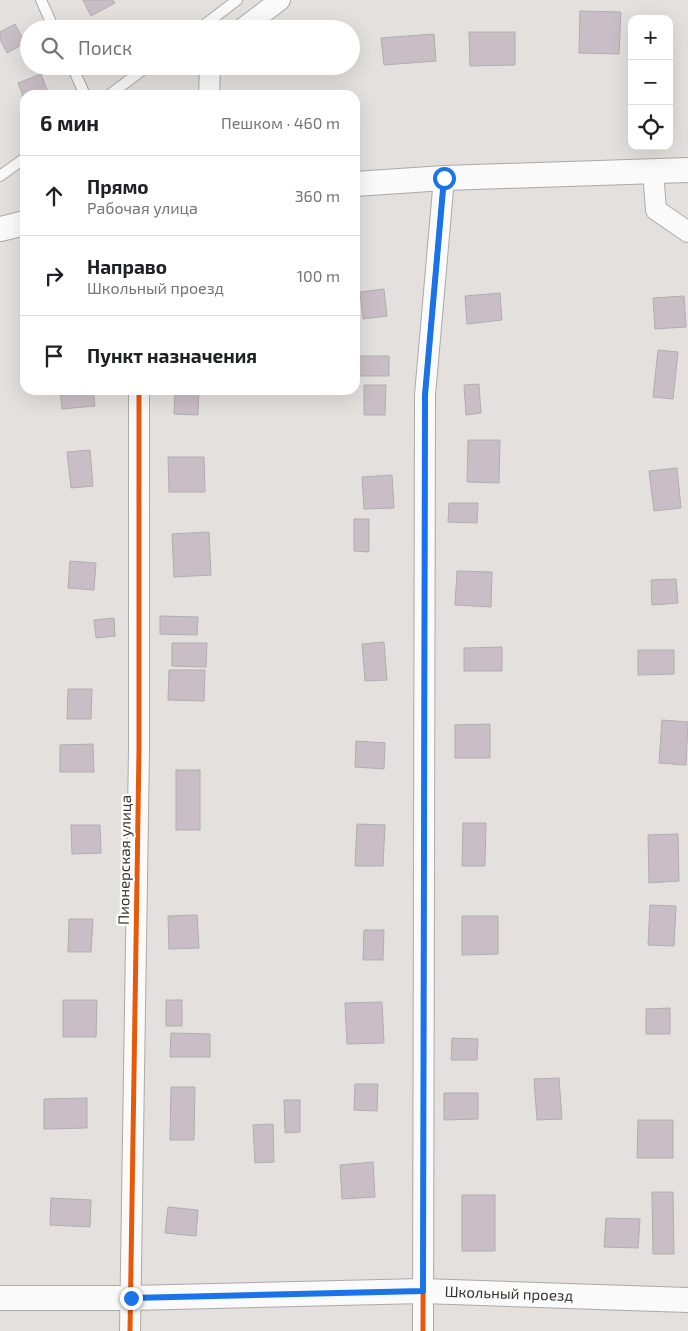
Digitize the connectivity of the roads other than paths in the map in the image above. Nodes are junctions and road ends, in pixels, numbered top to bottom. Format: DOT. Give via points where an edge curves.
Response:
graph roads {
  1 [pos="41,0"];
  2 [pos="237,0"];
  3 [pos="280,0"];
  4 [pos="50,20"];
  5 [pos="211,20"];
  6 [pos="254,20"];
  7 [pos="76,75"];
  8 [pos="136,75"];
  9 [pos="210,75"];
  10 [pos="83,90"];
  11 [pos="116,90"];
  12 [pos="209,90"];
  13 [pos="20,162"];
  14 [pos="688,170"];
  15 [pos="653,171"];
  16 [pos="0,176"];
  17 [pos="444,178"];
  18 [pos="360,184"];
  19 [pos="20,224"];
  20 [pos="0,229"];
  21 [pos="688,232"];
  22 [pos="139,395"];
  23 [pos="423,1291"];
  24 [pos="0,1298"];
  25 [pos="131,1298"];
  26 [pos="688,1300"];
  27 [pos="130,1331"];
  28 [pos="422,1331"];
  1 -- 4 [label="lane"];
  2 -- 5 [label="lane"];
  3 -- 6 [label="street"];
  7 -- 10 [label="lane"];
  8 -- 11 [label="lane"];
  9 -- 12 [label="street"];
  13 -- 16 [label="lane"];
  14 -- 15 [label="street"];
  15 -- 17 [label="street"];
  15 -- 21 [label="street" via="656,210"];
  17 -- 18 [label="street"];
  17 -- 23 [label="street" via="425,395"];
  19 -- 20 [label="street"];
  22 -- 25 [label="street, Пионерская улица" via="139,750"];
  23 -- 25 [label="street, Школьный проезд"];
  23 -- 26 [label="street, Школьный проезд"];
  23 -- 28 [label="street"];
  24 -- 25 [label="street, Школьный проезд"];
  25 -- 27 [label="street, Пионерская улица"];
}
